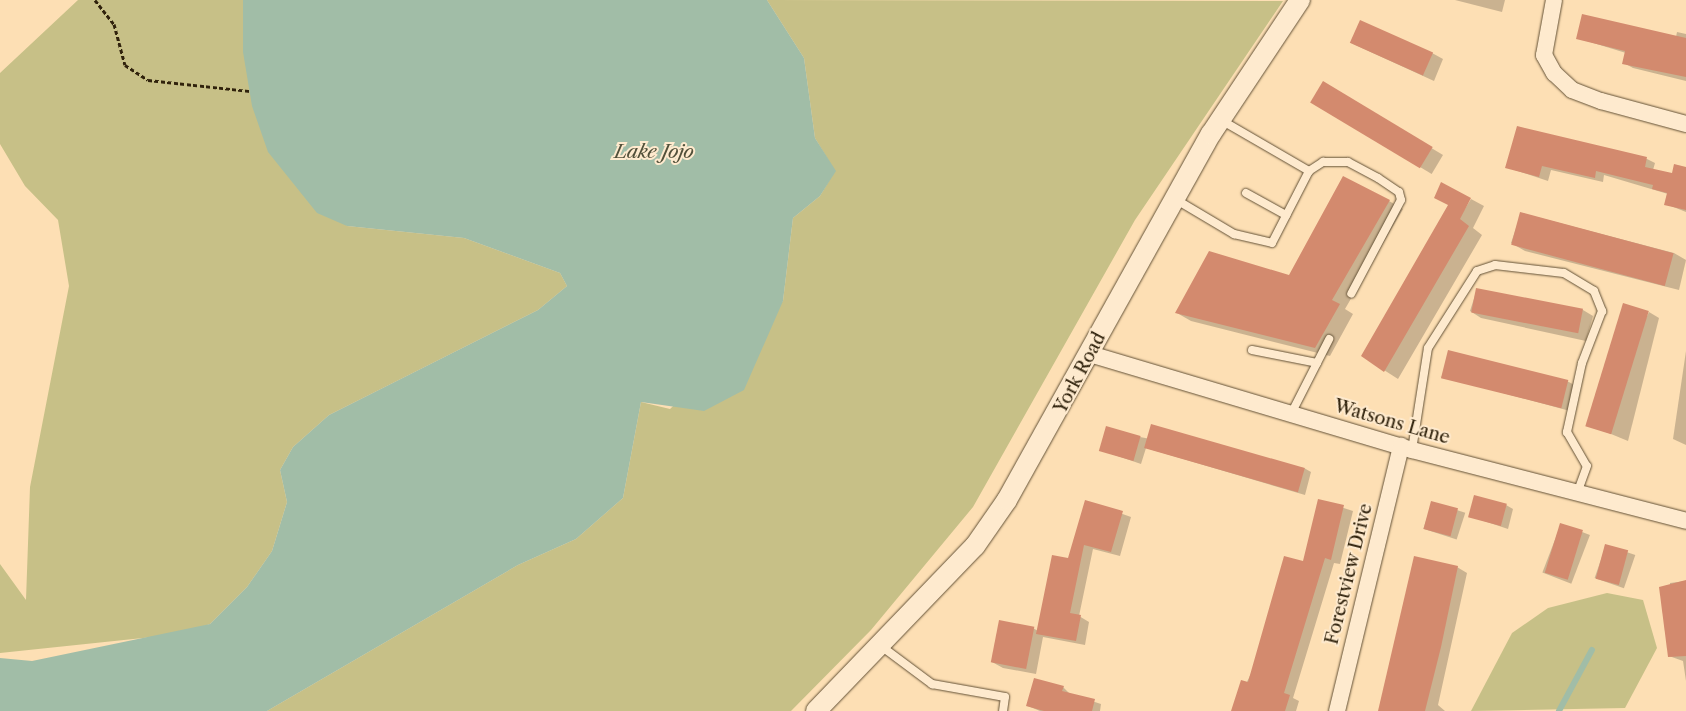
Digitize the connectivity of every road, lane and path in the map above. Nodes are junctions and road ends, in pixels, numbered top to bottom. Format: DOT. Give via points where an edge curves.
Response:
graph roads {
  1 [pos="96,0"];
  2 [pos="1300,0"];
  3 [pos="1554,0"];
  4 [pos="250,91"];
  5 [pos="1221,120"];
  6 [pos="1686,124"];
  7 [pos="1309,171"];
  8 [pos="1246,193"];
  9 [pos="1176,199"];
  10 [pos="1286,215"];
  11 [pos="1351,294"];
  12 [pos="1329,339"];
  13 [pos="1252,350"];
  14 [pos="1090,354"];
  15 [pos="1317,363"];
  16 [pos="1291,414"];
  17 [pos="1406,448"];
  18 [pos="1577,493"];
  19 [pos="1686,521"];
  20 [pos="880,645"];
  21 [pos="816,711"];
  22 [pos="1003,711"];
  23 [pos="1337,711"];
  1 -- 4 [label="path" via="114,24 125,66 148,80"];
  2 -- 5 [label="street, York Road"];
  3 -- 6 [label="street" via="1544,55 1554,73 1572,90"];
  5 -- 7 [label="lane"];
  5 -- 9 [label="street, York Road"];
  7 -- 10 [label="lane"];
  7 -- 11 [label="lane" via="1323,162 1348,162 1399,192 1401,200"];
  8 -- 10 [label="lane"];
  9 -- 10 [label="lane" via="1234,234 1265,243 1272,243"];
  9 -- 14 [label="street, York Road"];
  12 -- 15 [label="lane"];
  13 -- 15 [label="lane"];
  14 -- 16 [label="street, Watsons Lane"];
  14 -- 20 [label="street, York Road" via="1035,454 975,546"];
  15 -- 16 [label="lane"];
  16 -- 17 [label="street, Watsons Lane"];
  17 -- 18 [label="street, Watsons Lane"];
  17 -- 18 [label="lane" via="1428,348 1477,271 1495,265 1564,273 1594,290 1602,311 1582,363 1567,432 1587,466"];
  17 -- 23 [label="street, Forestview Drive"];
  18 -- 19 [label="street, Watsons Lane"];
  20 -- 21 [label="street, York Road"];
  20 -- 22 [label="lane" via="932,684 1005,697"];
}
